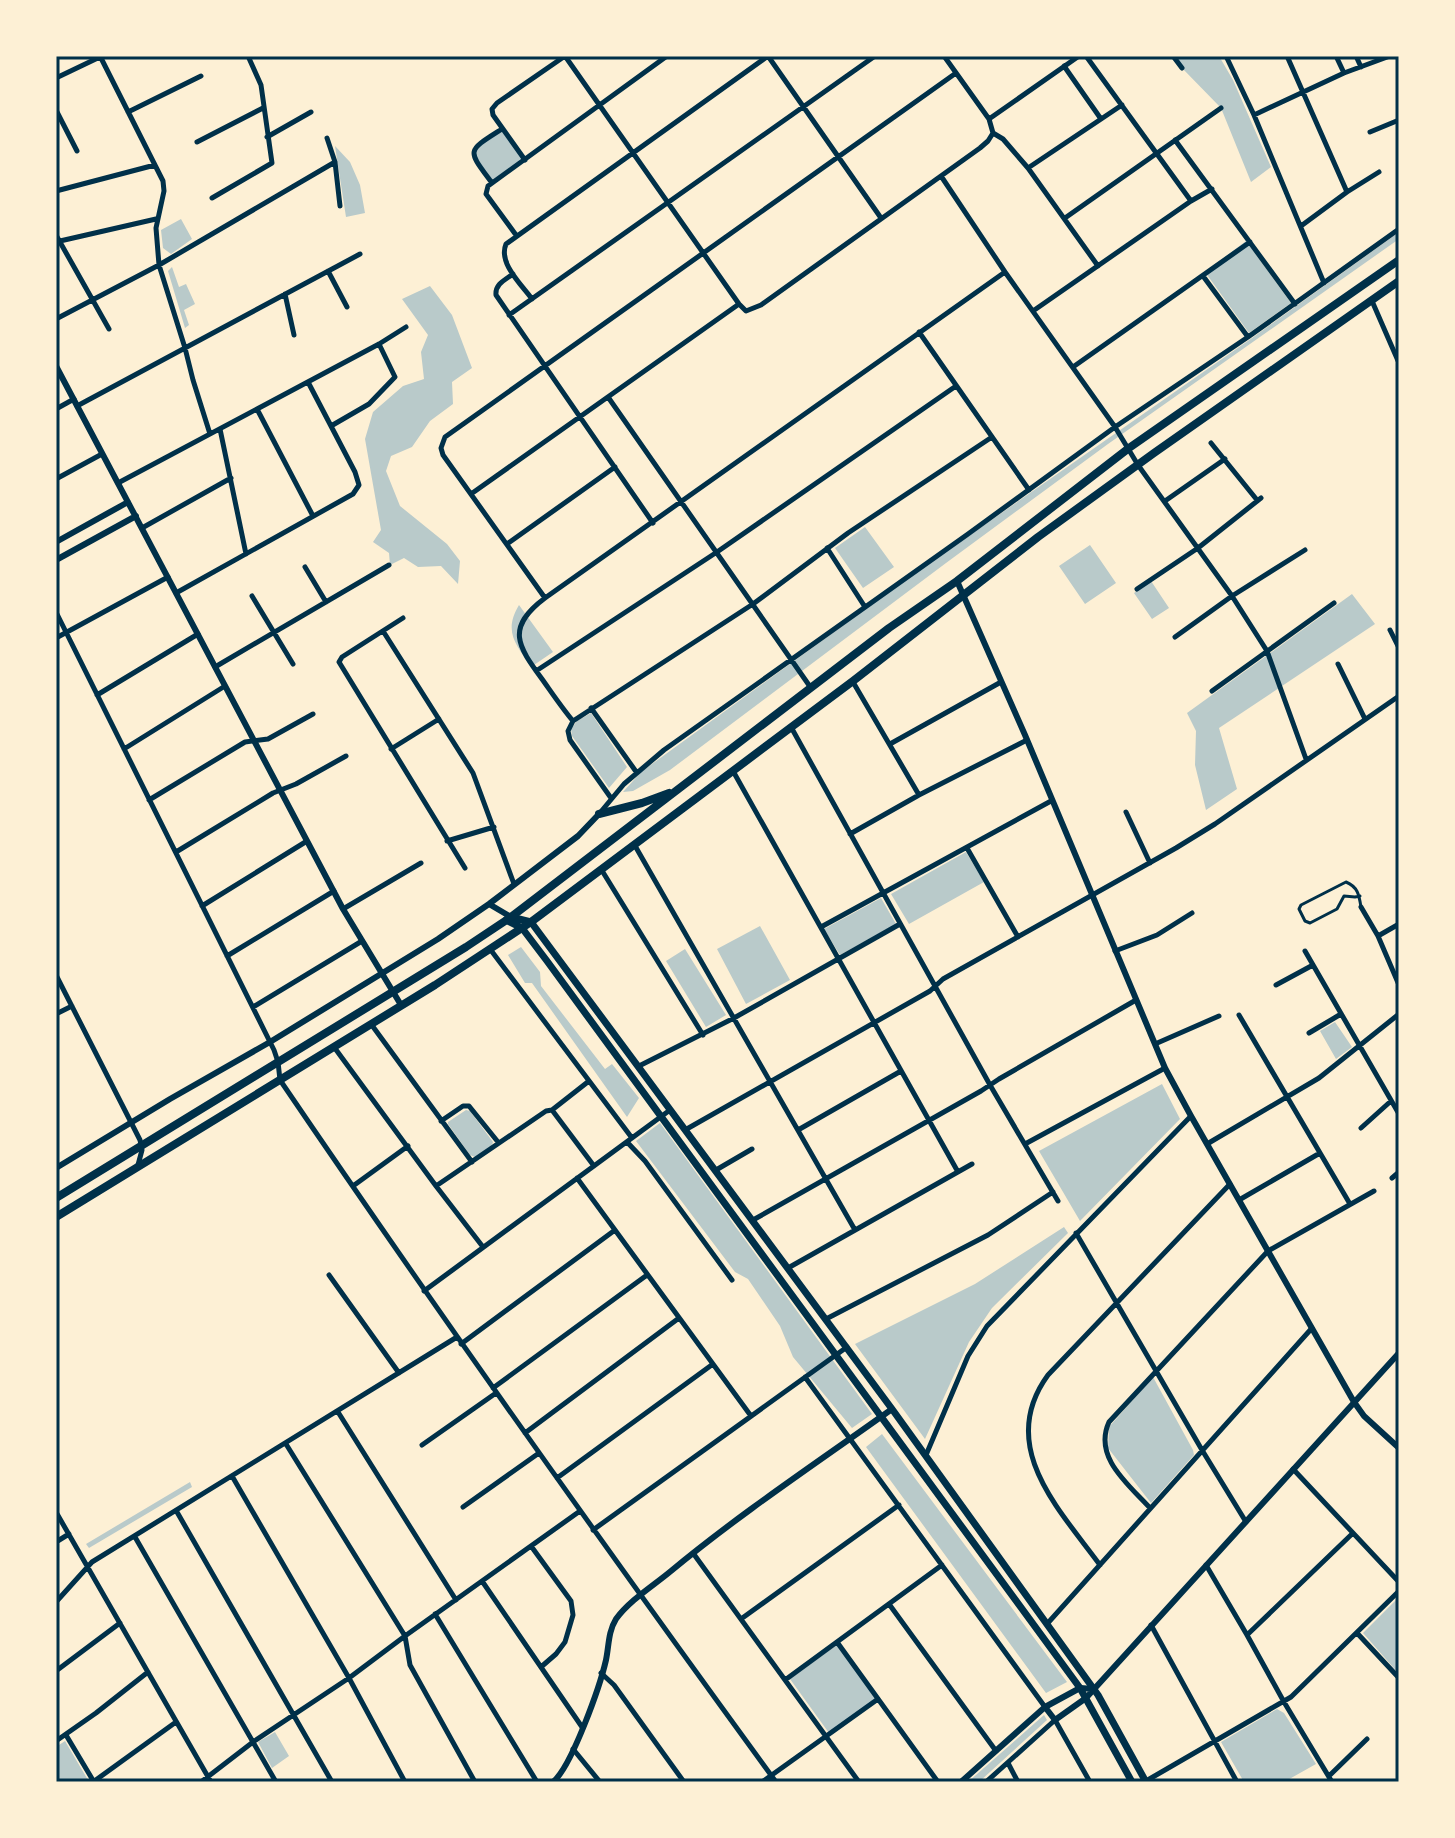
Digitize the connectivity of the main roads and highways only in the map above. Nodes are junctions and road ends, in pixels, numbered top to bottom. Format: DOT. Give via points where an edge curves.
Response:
graph roads {
  1 [pos="1399,260"];
  2 [pos="1399,281"];
  3 [pos="681,787"];
  4 [pos="599,814"];
  5 [pos="509,919"];
  6 [pos="531,922"];
  7 [pos="522,928"];
  8 [pos="56,1198"];
  9 [pos="56,1217"];
  10 [pos="1132,1782"];
  11 [pos="1145,1782"];
  1 -- 3 [label="main road" via="1129,448"];
  2 -- 6 [label="main road" via="1038,537"];
  3 -- 4 [label="main road"];
  3 -- 5 [label="main road"];
  5 -- 6 [label="main road"];
  5 -- 7 [label="main road"];
  5 -- 8 [label="main road"];
  6 -- 7 [label="main road"];
  6 -- 11 [label="main road" via="1094,1689"];
  7 -- 9 [label="main road"];
  7 -- 10 [label="main road" via="1080,1688"];
}
